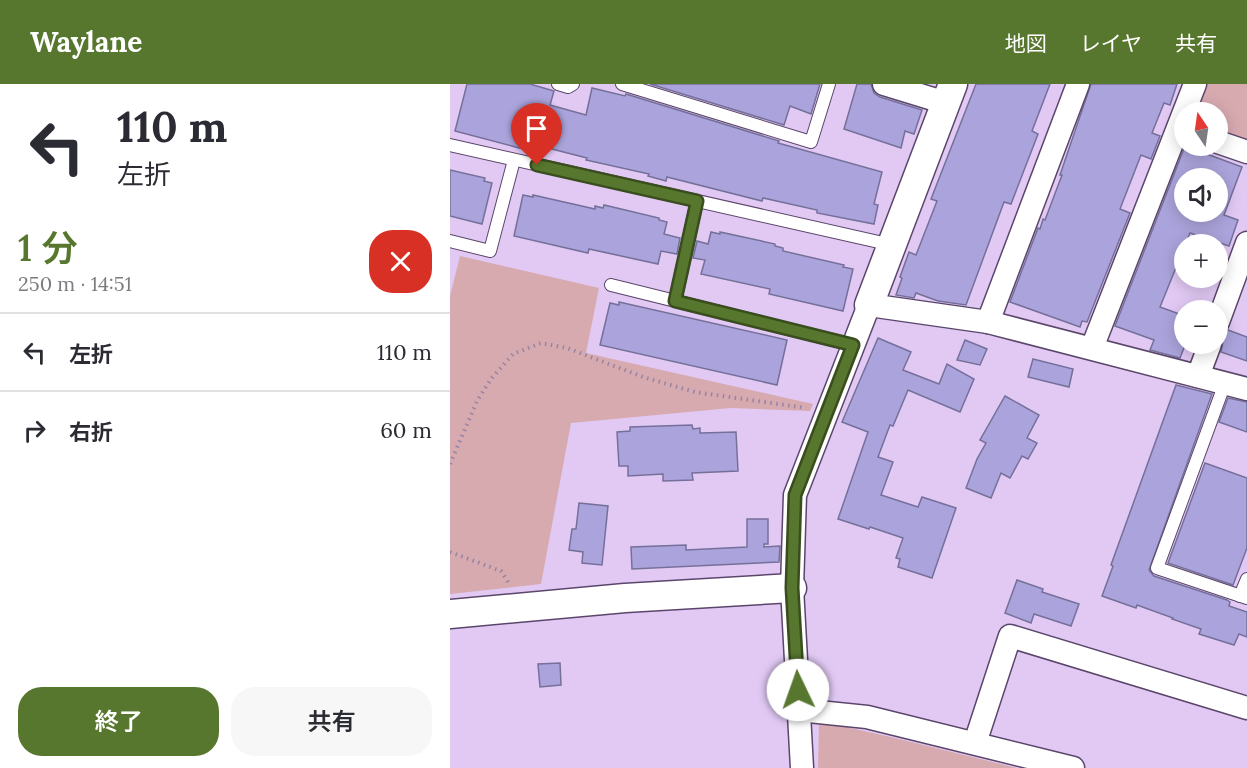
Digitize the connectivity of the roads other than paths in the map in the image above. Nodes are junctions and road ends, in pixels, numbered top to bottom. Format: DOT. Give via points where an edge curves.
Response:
graph roads {
  1 [pos="558,84"];
  2 [pos="573,84"];
  3 [pos="622,84"];
  4 [pos="829,84"];
  5 [pos="884,84"];
  6 [pos="1078,84"];
  7 [pos="1194,84"];
  8 [pos="949,94"];
  9 [pos="1189,102"];
  10 [pos="1228,145"];
  11 [pos="450,146"];
  12 [pos="1174,146"];
  13 [pos="1247,152"];
  14 [pos="514,160"];
  15 [pos="697,201"];
  16 [pos="450,241"];
  17 [pos="1247,243"];
  18 [pos="892,245"];
  19 [pos="611,285"];
  20 [pos="1226,300"];
  21 [pos="675,301"];
  22 [pos="869,305"];
  23 [pos="988,322"];
  24 [pos="853,345"];
  25 [pos="1092,348"];
  26 [pos="1206,354"];
  27 [pos="1198,376"];
  28 [pos="1225,383"];
  29 [pos="1247,389"];
  30 [pos="1247,579"];
  31 [pos="792,588"];
  32 [pos="1244,597"];
  33 [pos="450,614"];
  34 [pos="1247,708"];
  35 [pos="799,710"];
  36 [pos="975,743"];
  37 [pos="802,768"];
  38 [pos="1073,768"];
  1 -- 2 [label="lane"];
  3 -- 4 [label="lane" via="811,142"];
  5 -- 8 [label="street"];
  6 -- 23 [label="street"];
  7 -- 9 [label="street"];
  8 -- 18 [label="street"];
  10 -- 13 [label="street"];
  11 -- 14 [label="lane"];
  12 -- 25 [label="street"];
  14 -- 15 [label="lane"];
  14 -- 16 [label="lane" via="490,250"];
  15 -- 18 [label="lane"];
  15 -- 21 [label="lane"];
  17 -- 20 [label="street"];
  18 -- 22 [label="street"];
  19 -- 21 [label="lane"];
  21 -- 24 [label="lane"];
  22 -- 23 [label="street"];
  22 -- 24 [label="street"];
  23 -- 25 [label="street"];
  24 -- 31 [label="street" via="795,495"];
  25 -- 27 [label="street"];
  26 -- 27 [label="street"];
  27 -- 28 [label="street"];
  28 -- 29 [label="street"];
  28 -- 32 [label="lane" via="1156,568"];
  30 -- 32 [label="lane"];
  31 -- 33 [label="street"];
  31 -- 35 [label="street"];
  34 -- 36 [label="street" via="1010,636"];
  35 -- 36 [label="street" via="867,717"];
  35 -- 37 [label="street"];
  36 -- 38 [label="street"];
}
